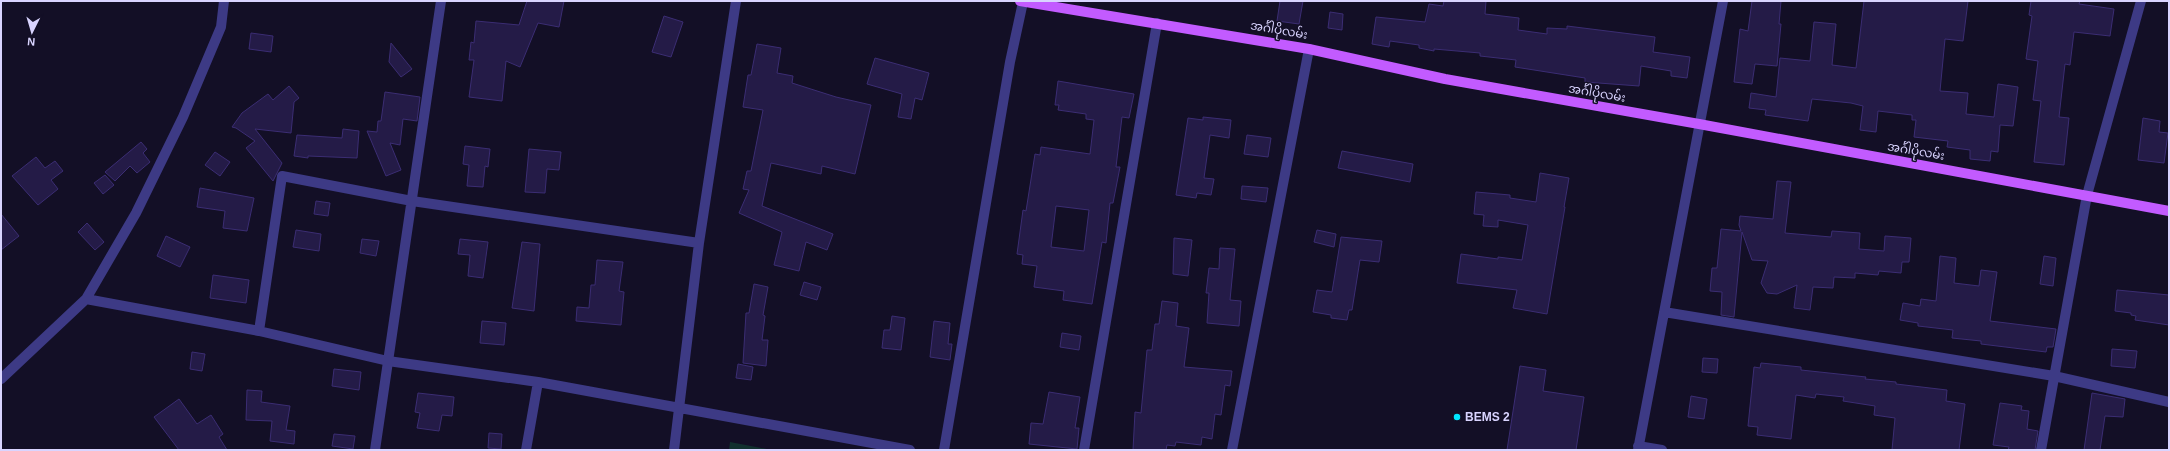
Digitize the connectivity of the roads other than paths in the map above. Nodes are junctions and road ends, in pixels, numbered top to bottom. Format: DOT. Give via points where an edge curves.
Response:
graph roads {
  1 [pos="224,1"];
  2 [pos="441,1"];
  3 [pos="736,1"];
  4 [pos="1022,1"];
  5 [pos="1724,1"];
  6 [pos="2141,1"];
  7 [pos="1157,23"];
  8 [pos="1309,49"];
  9 [pos="1699,124"];
  10 [pos="2087,195"];
  11 [pos="412,202"];
  12 [pos="2169,211"];
  13 [pos="699,243"];
  14 [pos="86,299"];
  15 [pos="1664,312"];
  16 [pos="259,331"];
  17 [pos="388,361"];
  18 [pos="2054,376"];
  19 [pos="1,379"];
  20 [pos="538,382"];
  21 [pos="2169,402"];
  22 [pos="680,407"];
  23 [pos="1638,448"];
  24 [pos="374,450"];
  25 [pos="526,450"];
  26 [pos="674,450"];
  27 [pos="910,450"];
  28 [pos="944,450"];
  29 [pos="1084,450"];
  30 [pos="1232,450"];
  31 [pos="1662,450"];
  32 [pos="2041,450"];
  1 -- 14 [label="street" via="221,27 183,117 136,213"];
  2 -- 11 [label="street"];
  3 -- 13 [label="street"];
  4 -- 7 [label="main road, အင်္ဂါပိုလမ်း"];
  4 -- 28 [label="street"];
  5 -- 9 [label="street"];
  6 -- 10 [label="street"];
  7 -- 8 [label="main road, အင်္ဂါပိုလမ်း"];
  7 -- 29 [label="street"];
  8 -- 9 [label="main road, အင်္ဂါပိုလမ်း" via="1445,79"];
  8 -- 30 [label="street"];
  9 -- 10 [label="main road, အင်္ဂါပိုလမ်း"];
  9 -- 15 [label="street"];
  10 -- 12 [label="main road, အင်္ဂါပိုလမ်း"];
  10 -- 18 [label="street"];
  11 -- 13 [label="street"];
  11 -- 16 [label="street" via="282,176"];
  11 -- 17 [label="street"];
  13 -- 22 [label="street"];
  14 -- 16 [label="street"];
  14 -- 19 [label="street"];
  15 -- 18 [label="street"];
  15 -- 23 [label="street"];
  16 -- 17 [label="street"];
  17 -- 20 [label="street"];
  17 -- 24 [label="street"];
  18 -- 21 [label="street"];
  18 -- 32 [label="street"];
  20 -- 22 [label="street"];
  20 -- 25 [label="street"];
  22 -- 26 [label="street"];
  22 -- 27 [label="street"];
  23 -- 31 [label="street"];
}
